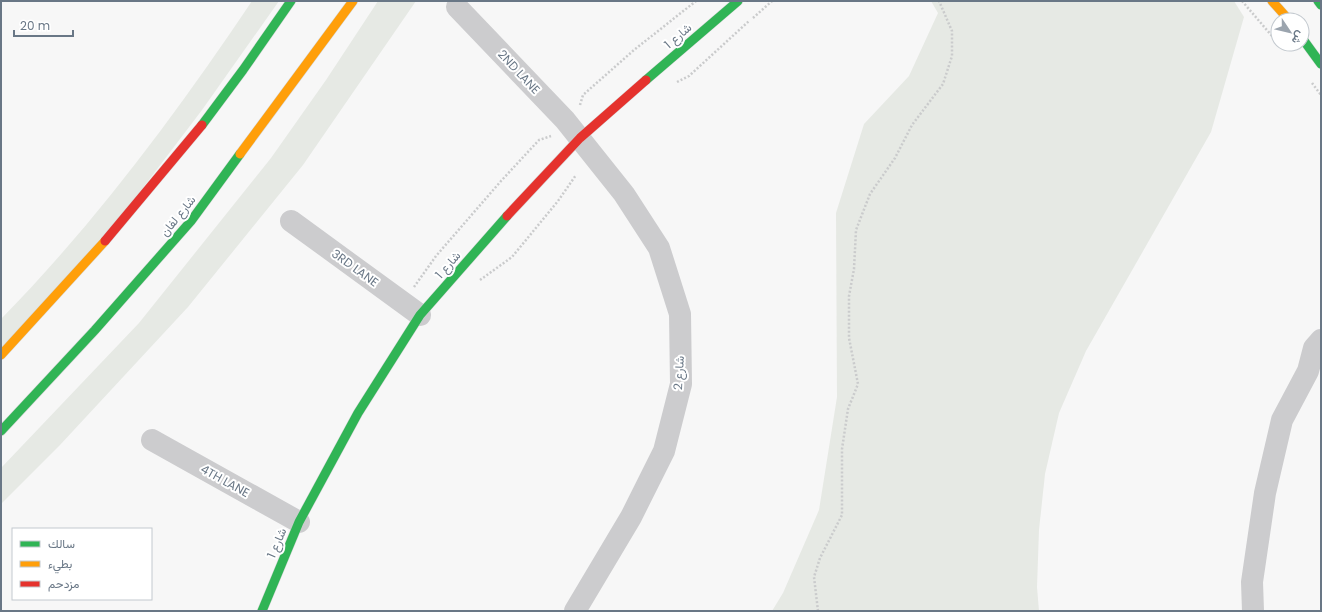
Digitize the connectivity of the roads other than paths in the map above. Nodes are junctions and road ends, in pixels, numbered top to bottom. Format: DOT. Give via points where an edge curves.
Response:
graph roads {
  1 [pos="291,1"];
  2 [pos="353,1"];
  3 [pos="738,1"];
  4 [pos="1272,1"];
  5 [pos="1318,1"];
  6 [pos="1321,5"];
  7 [pos="457,7"];
  8 [pos="1281,12"];
  9 [pos="1310,49"];
  10 [pos="1321,64"];
  11 [pos="580,138"];
  12 [pos="291,221"];
  13 [pos="411,309"];
  14 [pos="1321,340"];
  15 [pos="1,355"];
  16 [pos="1314,369"];
  17 [pos="1,431"];
  18 [pos="152,440"];
  19 [pos="299,522"];
  20 [pos="262,611"];
  21 [pos="575,611"];
  22 [pos="1253,611"];
  1 -- 15 [label="street" via="226,93 149,191 54,300"];
  2 -- 17 [label="street, شارع لفان" via="191,221"];
  3 -- 11 [label="street, شارع 1"];
  4 -- 8 [label="street"];
  5 -- 6 [label="street"];
  7 -- 11 [label="street, 2ND LANE"];
  9 -- 10 [label="street"];
  11 -- 13 [label="street, شارع 1" via="507,216"];
  11 -- 21 [label="street, شارع 2" via="624,194 659,248 680,314 681,384 664,451 631,517"];
  12 -- 13 [label="street, 3RD LANE"];
  13 -- 19 [label="street, شارع 1"];
  14 -- 16 [label="street" via="1314,348"];
  16 -- 22 [label="street" via="1282,420 1265,493 1252,582"];
  18 -- 19 [label="street, 4TH LANE"];
  19 -- 20 [label="street, شارع 1"];
}
